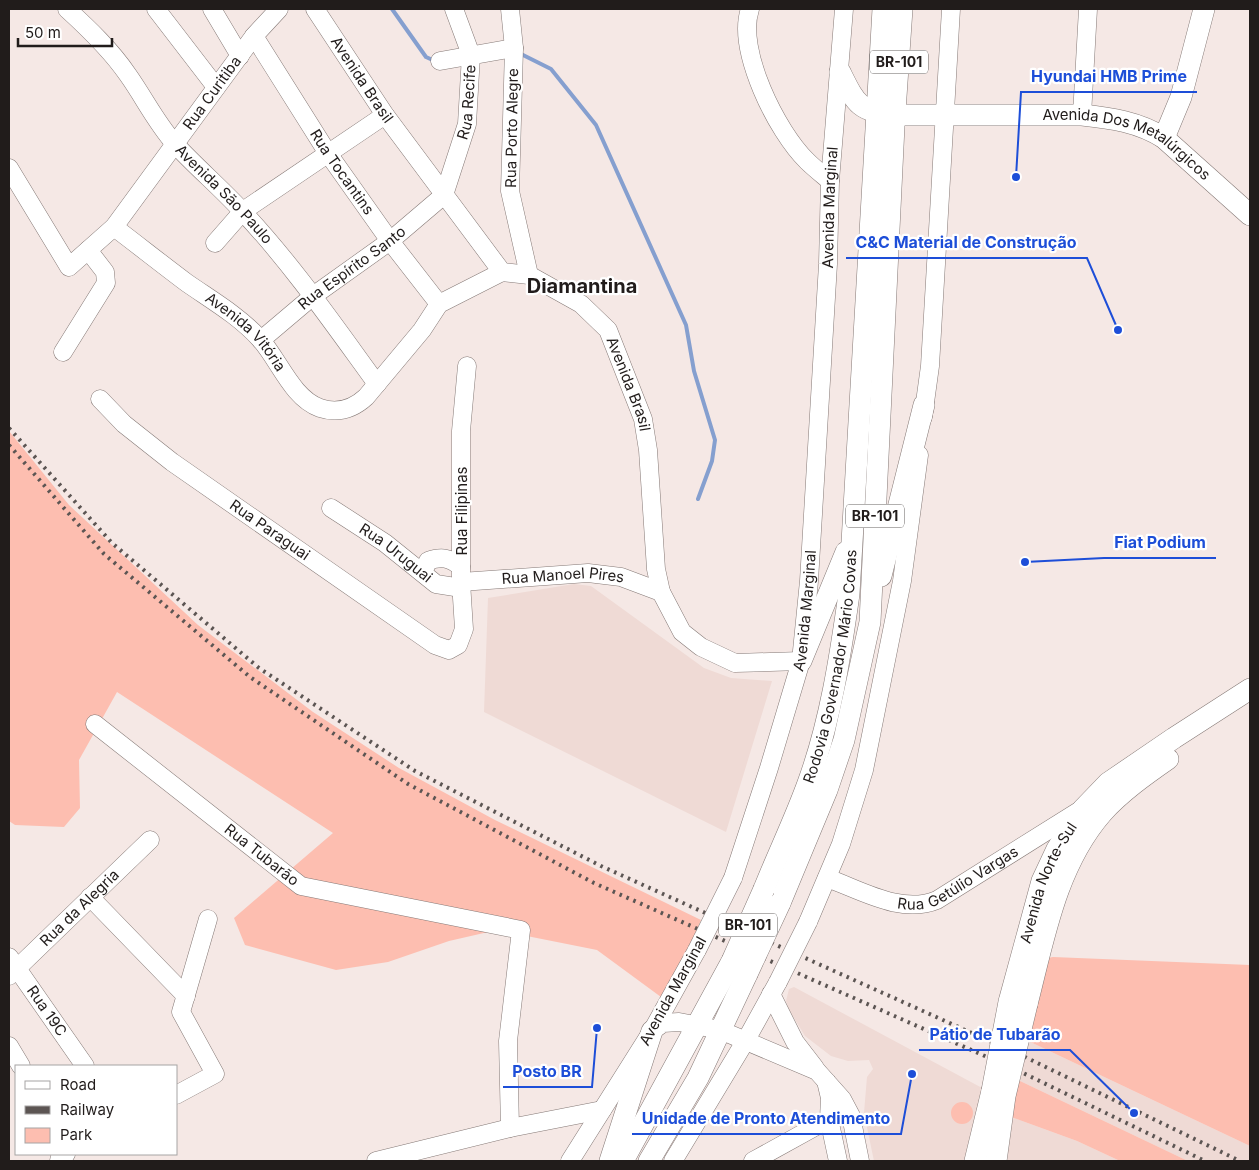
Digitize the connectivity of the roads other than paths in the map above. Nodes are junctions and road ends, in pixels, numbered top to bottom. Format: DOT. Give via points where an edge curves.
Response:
graph roads {
  1 [pos="67,9"];
  2 [pos="156,9"];
  3 [pos="212,9"];
  4 [pos="279,9"];
  5 [pos="315,9"];
  6 [pos="454,9"];
  7 [pos="510,9"];
  8 [pos="750,9"];
  9 [pos="844,9"];
  10 [pos="883,9"];
  11 [pos="902,9"];
  12 [pos="951,9"];
  13 [pos="1088,9"];
  14 [pos="1204,9"];
  15 [pos="254,36"];
  16 [pos="514,48"];
  17 [pos="471,55"];
  18 [pos="240,56"];
  19 [pos="440,61"];
  20 [pos="840,72"];
  21 [pos="216,87"];
  22 [pos="885,114"];
  23 [pos="385,115"];
  24 [pos="944,115"];
  25 [pos="1082,115"];
  26 [pos="1164,138"];
  27 [pos="176,144"];
  28 [pos="327,152"];
  29 [pos="9,168"];
  30 [pos="830,181"];
  31 [pos="444,196"];
  32 [pos="243,211"];
  33 [pos="1250,215"];
  34 [pos="114,227"];
  35 [pos="390,241"];
  36 [pos="215,244"];
  37 [pos="88,250"];
  38 [pos="502,272"];
  39 [pos="529,275"];
  40 [pos="313,296"];
  41 [pos="439,304"];
  42 [pos="261,340"];
  43 [pos="63,352"];
  44 [pos="467,366"];
  45 [pos="377,384"];
  46 [pos="100,399"];
  47 [pos="924,406"];
  48 [pos="331,508"];
  49 [pos="853,536"];
  50 [pos="423,572"];
  51 [pos="461,574"];
  52 [pos="661,592"];
  53 [pos="870,622"];
  54 [pos="449,650"];
  55 [pos="801,661"];
  56 [pos="1250,690"];
  57 [pos="1250,707"];
  58 [pos="95,724"];
  59 [pos="1082,809"];
  60 [pos="150,840"];
  61 [pos="827,878"];
  62 [pos="90,897"];
  63 [pos="208,919"];
  64 [pos="739,967"];
  65 [pos="12,968"];
  66 [pos="775,988"];
  67 [pos="186,996"];
  68 [pos="1018,1003"];
  69 [pos="697,1025"];
  70 [pos="720,1030"];
  71 [pos="652,1031"];
  72 [pos="746,1040"];
  73 [pos="9,1046"];
  74 [pos="20,1065"];
  75 [pos="84,1065"];
  76 [pos="821,1074"];
  77 [pos="178,1094"];
  78 [pos="602,1110"];
  79 [pos="830,1119"];
  80 [pos="510,1128"];
  81 [pos="982,1159"];
  82 [pos="376,1161"];
  83 [pos="570,1161"];
  84 [pos="610,1161"];
  85 [pos="623,1161"];
  86 [pos="649,1161"];
  87 [pos="673,1161"];
  88 [pos="753,1161"];
  89 [pos="838,1161"];
  90 [pos="860,1161"];
  1 -- 27 [label="street, Avenida São Paulo" via="107,48 129,76 150,113"];
  2 -- 21 [label="street"];
  3 -- 18 [label="street"];
  4 -- 15 [label="street, Rua Curitiba"];
  5 -- 23 [label="street, Avenida Brasil"];
  6 -- 17 [label="street, Rua Recife"];
  7 -- 16 [label="street, Rua Porto Alegre"];
  8 -- 30 [label="street" via="746,37 754,68 781,127 806,160"];
  9 -- 20 [label="street, Avenida Marginal"];
  10 -- 22 [label="main road, Rodovia Governador Mário Covas / BR-101"];
  11 -- 22 [label="main road, Rodovia Governador Mário Covas / BR-101"];
  12 -- 24 [label="street"];
  13 -- 25 [label="street"];
  14 -- 26 [label="main road" via="1181,97"];
  15 -- 18 [label="street, Rua Curitiba"];
  15 -- 28 [label="street, Rua Tocantins"];
  16 -- 17 [label="street"];
  16 -- 39 [label="street, Rua Porto Alegre" via="510,191"];
  17 -- 19 [label="street"];
  17 -- 31 [label="street, Rua Recife" via="467,124"];
  18 -- 21 [label="street, Rua Curitiba"];
  20 -- 22 [label="main road" via="861,107"];
  20 -- 30 [label="street, Avenida Marginal"];
  21 -- 27 [label="street, Rua Curitiba"];
  22 -- 24 [label="main road, Avenida Dos Metalúrgicos"];
  22 -- 49 [label="main road, Rodovia Governador Mário Covas / BR-101"];
  22 -- 53 [label="main road, Rodovia Governador Mário Covas / BR-101"];
  23 -- 28 [label="street"];
  23 -- 31 [label="street, Avenida Brasil"];
  24 -- 25 [label="main road, Avenida Dos Metalúrgicos"];
  24 -- 47 [label="street" via="930,366"];
  25 -- 26 [label="main road, Avenida Dos Metalúrgicos" via="1112,118 1150,129"];
  26 -- 33 [label="main road, Avenida Dos Metalúrgicos"];
  27 -- 32 [label="street, Avenida São Paulo"];
  27 -- 34 [label="street, Rua Curitiba"];
  28 -- 32 [label="street"];
  28 -- 35 [label="street, Rua Tocantins"];
  29 -- 37 [label="street" via="69,268"];
  30 -- 55 [label="street, Avenida Marginal" via="828,264"];
  31 -- 35 [label="street, Rua Espírito Santo"];
  31 -- 38 [label="street, Avenida Brasil"];
  32 -- 36 [label="street"];
  32 -- 40 [label="street, Avenida São Paulo"];
  34 -- 37 [label="street"];
  34 -- 42 [label="street, Avenida Vitória" via="188,284 229,310"];
  35 -- 40 [label="street, Rua Espírito Santo"];
  35 -- 41 [label="street, Rua Tocantins"];
  37 -- 43 [label="street" via="105,272 106,282"];
  38 -- 39 [label="street, Avenida Brasil"];
  38 -- 41 [label="street, Avenida Vitória"];
  39 -- 52 [label="street, Avenida Brasil" via="581,304 608,330 643,419 655,559"];
  40 -- 42 [label="street, Rua Espírito Santo"];
  40 -- 45 [label="street, Avenida São Paulo"];
  41 -- 45 [label="street, Avenida Vitória"];
  42 -- 45 [label="street, Avenida Vitória" via="297,389 320,408 347,410 356,406"];
  44 -- 51 [label="street, Rua Filipinas" via="461,431"];
  46 -- 54 [label="street, Rua Paraguai" via="124,424 172,462 435,645"];
  47 -- 53 [label="main road"];
  47 -- 61 [label="street" via="913,512 882,687 857,798"];
  48 -- 50 [label="street, Rua Uruguai"];
  49 -- 55 [label="main road"];
  49 -- 64 [label="main road, Rodovia Governador Mário Covas / BR-101, bridge" via="841,651 826,722 808,783 764,889"];
  50 -- 51 [label="street, Rua Uruguai" via="446,588 455,588"];
  50 -- 51 [label="street" via="428,561 437,558 452,559"];
  51 -- 52 [label="street, Rua Manoel Pires" via="588,573 621,577"];
  51 -- 54 [label="street, Rua Filipinas" via="464,629 458,645"];
  52 -- 55 [label="street, Avenida Brasil" via="682,632 701,648 735,663"];
  53 -- 64 [label="main road, Rodovia Governador Mário Covas / BR-101, bridge" via="844,740 828,790 780,902"];
  55 -- 71 [label="street, Avenida Marginal, bridge" via="733,878"];
  56 -- 59 [label="main road, Avenida Norte-Sul" via="1108,783"];
  57 -- 68 [label="main road, Avenida Norte-Sul" via="1150,772 1113,801 1093,824 1059,886"];
  58 -- 80 [label="street, Rua Tubarão" via="301,886 521,930 508,1041"];
  59 -- 61 [label="street, Rua Getúlio Vargas" via="926,905 903,905"];
  59 -- 68 [label="main road, Avenida Norte-Sul" via="1042,881"];
  60 -- 62 [label="street, Rua da Alegria"];
  61 -- 66 [label="street, bridge"];
  62 -- 65 [label="street, Rua da Alegria"];
  62 -- 67 [label="street"];
  63 -- 67 [label="street"];
  64 -- 69 [label="main road, Rodovia Governador Mário Covas / BR-101"];
  64 -- 70 [label="main road, Rodovia Governador Mário Covas / BR-101"];
  65 -- 75 [label="street, Rua 19C"];
  66 -- 72 [label="street"];
  66 -- 76 [label="street" via="795,1042"];
  67 -- 77 [label="street" via="181,1012 215,1074"];
  68 -- 81 [label="main road, Avenida Norte-Sul, bridge"];
  69 -- 70 [label="street"];
  69 -- 71 [label="street" via="664,1023"];
  69 -- 85 [label="main road, Rodovia Governador Mário Covas / BR-101"];
  70 -- 72 [label="street"];
  70 -- 86 [label="main road, Rodovia Governador Mário Covas / BR-101" via="698,1078"];
  71 -- 78 [label="street, Avenida Marginal"];
  71 -- 84 [label="main road"];
  72 -- 76 [label="street"];
  72 -- 87 [label="street"];
  73 -- 74 [label="street"];
  76 -- 79 [label="street" via="830,1098"];
  76 -- 90 [label="street" via="842,1099 850,1116"];
  78 -- 80 [label="street"];
  78 -- 83 [label="street, Avenida Marginal"];
  79 -- 88 [label="street"];
  79 -- 89 [label="street"];
  80 -- 82 [label="street"];
}
